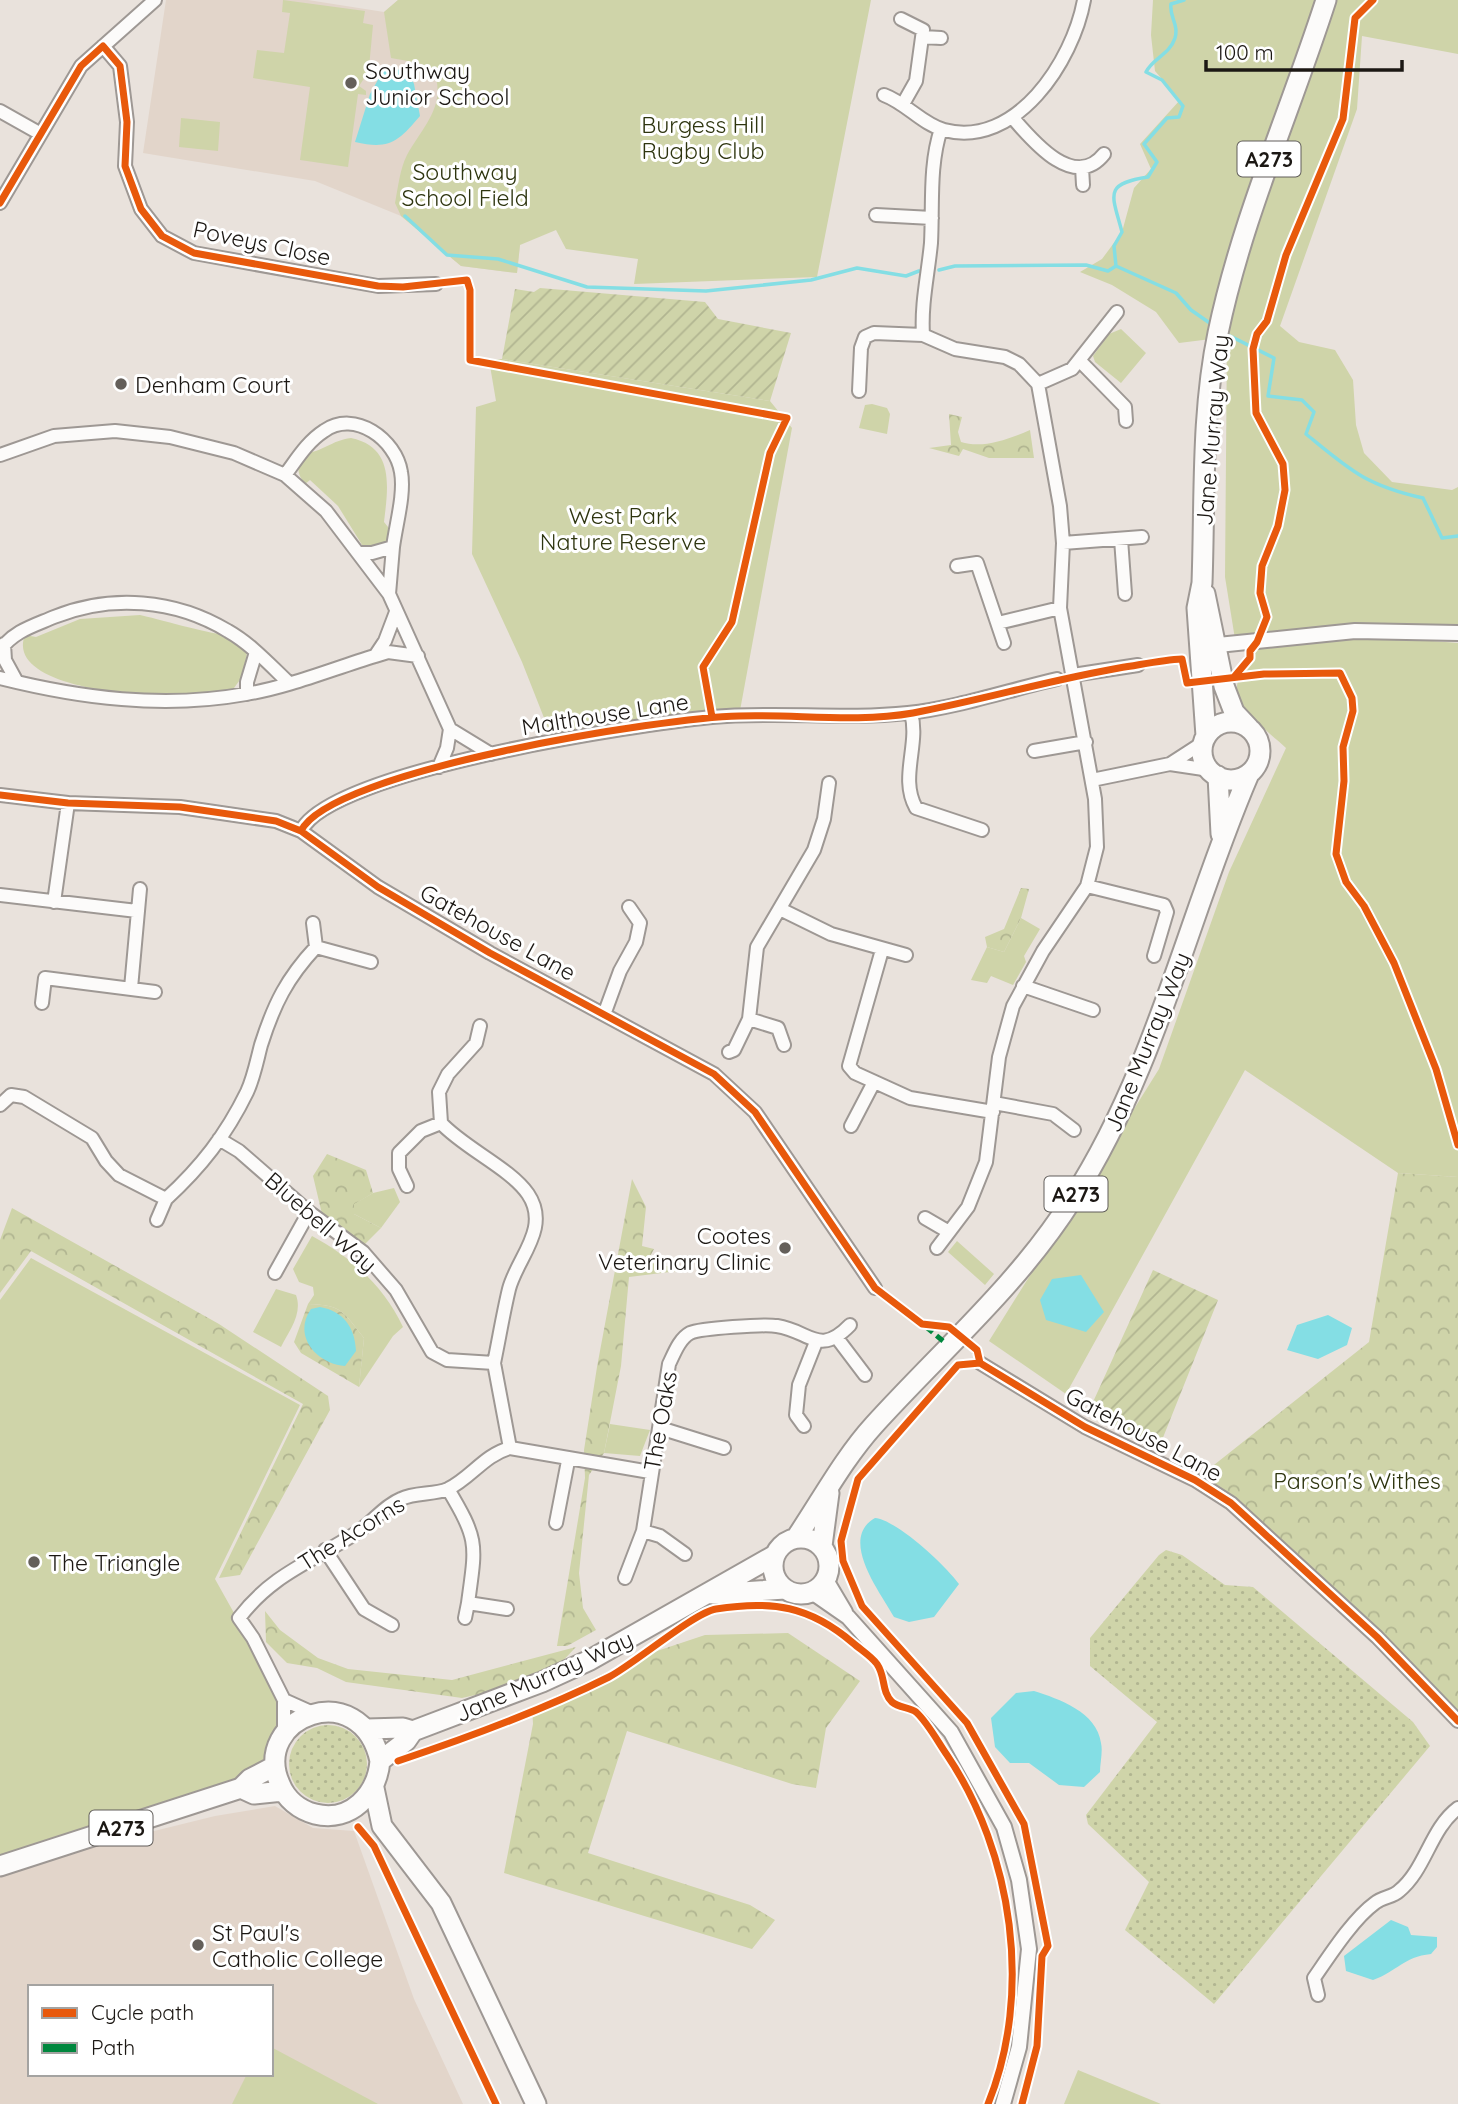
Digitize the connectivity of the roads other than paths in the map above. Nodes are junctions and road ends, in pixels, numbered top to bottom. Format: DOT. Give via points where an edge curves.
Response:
graph roads {
  1 [pos="155,0"];
  2 [pos="1084,0"];
  3 [pos="1326,0"];
  4 [pos="901,19"];
  5 [pos="923,37"];
  6 [pos="941,38"];
  7 [pos="103,46"];
  8 [pos="884,95"];
  9 [pos="903,104"];
  10 [pos="0,111"];
  11 [pos="1012,117"];
  12 [pos="941,129"];
  13 [pos="39,133"];
  14 [pos="1104,154"];
  15 [pos="1082,167"];
  16 [pos="1083,184"];
  17 [pos="0,203"];
  18 [pos="876,215"];
  19 [pos="932,218"];
  20 [pos="436,284"];
  21 [pos="1117,312"];
  22 [pos="923,335"];
  23 [pos="1080,361"];
  24 [pos="1038,384"];
  25 [pos="859,391"];
  26 [pos="1126,421"];
  27 [pos="0,455"];
  28 [pos="285,475"];
  29 [pos="1142,537"];
  30 [pos="1121,538"];
  31 [pos="1063,543"];
  32 [pos="393,547"];
  33 [pos="360,553"];
  34 [pos="957,566"];
  35 [pos="1202,583"];
  36 [pos="389,594"];
  37 [pos="1125,594"];
  38 [pos="1060,608"];
  39 [pos="396,612"];
  40 [pos="998,623"];
  41 [pos="1458,633"];
  42 [pos="1004,643"];
  43 [pos="1218,645"];
  44 [pos="2,647"];
  45 [pos="256,652"];
  46 [pos="375,656"];
  47 [pos="418,656"];
  48 [pos="1138,665"];
  49 [pos="1073,676"];
  50 [pos="0,678"];
  51 [pos="1057,679"];
  52 [pos="16,682"];
  53 [pos="289,683"];
  54 [pos="247,694"];
  55 [pos="911,713"];
  56 [pos="1249,728"];
  57 [pos="450,729"];
  58 [pos="1205,739"];
  59 [pos="1086,742"];
  60 [pos="1034,751"];
  61 [pos="491,754"];
  62 [pos="1170,764"];
  63 [pos="439,767"];
  64 [pos="1214,773"];
  65 [pos="1249,774"];
  66 [pos="1092,780"];
  67 [pos="829,783"];
  68 [pos="0,795"];
  69 [pos="68,803"];
  70 [pos="982,830"];
  71 [pos="301,831"];
  72 [pos="1221,838"];
  73 [pos="1087,886"];
  74 [pos="140,888"];
  75 [pos="0,895"];
  76 [pos="54,902"];
  77 [pos="629,907"];
  78 [pos="780,909"];
  79 [pos="137,911"];
  80 [pos="313,923"];
  81 [pos="316,947"];
  82 [pos="882,950"];
  83 [pos="906,955"];
  84 [pos="1154,956"];
  85 [pos="371,962"];
  86 [pos="1023,986"];
  87 [pos="131,988"];
  88 [pos="155,992"];
  89 [pos="42,1003"];
  90 [pos="1093,1010"];
  91 [pos="605,1012"];
  92 [pos="749,1019"];
  93 [pos="480,1026"];
  94 [pos="784,1045"];
  95 [pos="729,1052"];
  96 [pos="874,1082"];
  97 [pos="0,1105"];
  98 [pos="993,1108"];
  99 [pos="440,1122"];
  100 [pos="852,1126"];
  101 [pos="1073,1130"];
  102 [pos="219,1139"];
  103 [pos="407,1186"];
  104 [pos="166,1199"];
  105 [pos="309,1212"];
  106 [pos="925,1218"];
  107 [pos="157,1220"];
  108 [pos="949,1232"];
  109 [pos="937,1248"];
  110 [pos="275,1273"];
  111 [pos="875,1288"];
  112 [pos="850,1325"];
  113 [pos="837,1338"];
  114 [pos="816,1342"];
  115 [pos="494,1363"];
  116 [pos="980,1363"];
  117 [pos="866,1375"];
  118 [pos="804,1426"];
  119 [pos="660,1428"];
  120 [pos="510,1448"];
  121 [pos="724,1448"];
  122 [pos="568,1461"];
  123 [pos="650,1472"];
  124 [pos="830,1488"];
  125 [pos="448,1489"];
  126 [pos="556,1523"];
  127 [pos="643,1531"];
  128 [pos="796,1538"];
  129 [pos="822,1546"];
  130 [pos="325,1550"];
  131 [pos="685,1554"];
  132 [pos="775,1555"];
  133 [pos="625,1578"];
  134 [pos="819,1586"];
  135 [pos="785,1589"];
  136 [pos="709,1595"];
  137 [pos="468,1603"];
  138 [pos="507,1609"];
  139 [pos="465,1618"];
  140 [pos="392,1625"];
  141 [pos="284,1700"];
  142 [pos="313,1713"];
  143 [pos="1458,1721"];
  144 [pos="367,1729"];
  145 [pos="413,1731"];
  146 [pos="284,1734"];
  147 [pos="380,1761"];
  148 [pos="275,1766"];
  149 [pos="241,1788"];
  150 [pos="374,1788"];
  151 [pos="283,1791"];
  152 [pos="1458,1808"];
  153 [pos="344,1813"];
  154 [pos="382,1826"];
  155 [pos="0,1866"];
  156 [pos="1318,1995"];
  157 [pos="536,2104"];
  158 [pos="1003,2104"];
  1 -- 7 [label="street"];
  2 -- 11 [label="street" via="1062,59"];
  3 -- 35 [label="main road, Jane Murray Way / A273" via="1240,241 1220,327 1210,399"];
  4 -- 5 [label="street" via="923,30"];
  5 -- 6 [label="street"];
  5 -- 9 [label="street" via="914,88"];
  7 -- 13 [label="street" via="81,66"];
  7 -- 20 [label="street, Poveys Close" via="120,66 127,122 125,166 141,209 162,236 194,253 378,286"];
  8 -- 9 [label="street"];
  9 -- 12 [label="street"];
  10 -- 13 [label="street"];
  11 -- 12 [label="street" via="980,132"];
  11 -- 15 [label="street" via="1041,151"];
  12 -- 19 [label="street" via="933,164"];
  13 -- 17 [label="street"];
  14 -- 15 [label="street"];
  15 -- 16 [label="street"];
  18 -- 19 [label="street"];
  19 -- 22 [label="street" via="922,298"];
  21 -- 23 [label="street"];
  22 -- 24 [label="street" via="955,349 1005,357"];
  22 -- 25 [label="street" via="874,333 865,337"];
  23 -- 24 [label="street"];
  23 -- 26 [label="street" via="1125,407"];
  24 -- 31 [label="street"];
  27 -- 28 [label="street" via="54,436 115,431 234,453"];
  28 -- 32 [label="street" via="308,444 327,429 360,426 375,432 390,444 402,475"];
  28 -- 33 [label="street" via="327,511"];
  29 -- 30 [label="street"];
  30 -- 31 [label="street"];
  30 -- 37 [label="street"];
  31 -- 38 [label="street"];
  32 -- 33 [label="street"];
  32 -- 36 [label="street"];
  33 -- 36 [label="street"];
  34 -- 40 [label="street" via="977,563"];
  35 -- 43 [label="main road, Jane Murray Way / A273"];
  35 -- 58 [label="main road, Jane Murray Way / A273" via="1197,608"];
  36 -- 39 [label="street"];
  38 -- 40 [label="street"];
  38 -- 49 [label="street"];
  39 -- 46 [label="street"];
  39 -- 47 [label="street"];
  40 -- 42 [label="street"];
  41 -- 43 [label="street" via="1355,631"];
  43 -- 56 [label="main road, Jane Murray Way / A273" via="1224,686 1234,712"];
  44 -- 45 [label="street" via="20,630 78,608 136,602 198,615 230,631"];
  44 -- 52 [label="street"];
  45 -- 53 [label="street"];
  45 -- 54 [label="street"];
  46 -- 47 [label="street" via="388,652"];
  46 -- 53 [label="street"];
  47 -- 57 [label="street"];
  48 -- 49 [label="street"];
  49 -- 59 [label="street"];
  50 -- 52 [label="street"];
  51 -- 55 [label="street, Malthouse Lane"];
  52 -- 54 [label="street" via="147,701"];
  53 -- 54 [label="street"];
  55 -- 61 [label="street, Malthouse Lane" via="712,717 537,742"];
  55 -- 70 [label="street" via="915,727 908,786 916,808"];
  56 -- 58 [label="main road" via="1224,723"];
  56 -- 65 [label="main road" via="1260,752"];
  57 -- 61 [label="street"];
  57 -- 63 [label="street"];
  58 -- 62 [label="street"];
  58 -- 64 [label="main road" via="1203,757"];
  59 -- 60 [label="street"];
  59 -- 66 [label="street"];
  61 -- 63 [label="street, Malthouse Lane"];
  62 -- 64 [label="street"];
  62 -- 66 [label="street"];
  63 -- 71 [label="street, Malthouse Lane" via="383,783 315,814"];
  64 -- 65 [label="main road" via="1234,779"];
  64 -- 72 [label="main road, A273"];
  65 -- 72 [label="main road, A273"];
  66 -- 73 [label="street" via="1097,847"];
  67 -- 78 [label="street" via="820,837"];
  68 -- 69 [label="street, Gatehouse Lane"];
  69 -- 71 [label="street, Gatehouse Lane" via="180,807 276,821"];
  69 -- 76 [label="street"];
  71 -- 91 [label="street, Gatehouse Lane" via="378,887 490,953"];
  72 -- 124 [label="main road, Jane Murray Way / A273" via="1180,968 1132,1090 1073,1199 1031,1259 873,1427"];
  73 -- 84 [label="street" via="1164,905 1167,912"];
  73 -- 86 [label="street"];
  74 -- 79 [label="street"];
  75 -- 76 [label="street"];
  76 -- 79 [label="street"];
  77 -- 91 [label="street" via="640,923 636,943"];
  78 -- 82 [label="street" via="814,928"];
  78 -- 92 [label="street" via="757,947"];
  79 -- 87 [label="street"];
  80 -- 81 [label="street"];
  81 -- 85 [label="street"];
  81 -- 102 [label="street" via="291,974 274,1006 248,1090"];
  82 -- 83 [label="street"];
  82 -- 96 [label="street" via="849,1066"];
  86 -- 90 [label="street"];
  86 -- 98 [label="street" via="1003,1039"];
  87 -- 88 [label="street"];
  87 -- 89 [label="street" via="45,978"];
  91 -- 111 [label="street, Gatehouse Lane" via="714,1074 755,1112"];
  92 -- 94 [label="street" via="778,1028"];
  92 -- 95 [label="street"];
  93 -- 99 [label="street" via="476,1043 448,1074 439,1092"];
  96 -- 98 [label="street" via="910,1098"];
  96 -- 100 [label="street"];
  97 -- 104 [label="street" via="11,1094 24,1097 92,1138 119,1175"];
  98 -- 101 [label="street" via="1053,1114"];
  98 -- 108 [label="street" via="986,1162 977,1189"];
  99 -- 103 [label="street" via="421,1131 399,1153 399,1169"];
  99 -- 115 [label="street" via="517,1183 536,1212 534,1234 510,1286"];
  102 -- 104 [label="street" via="201,1168"];
  102 -- 105 [label="street, Bluebell Way"];
  104 -- 107 [label="street"];
  105 -- 110 [label="street"];
  105 -- 115 [label="street, Bluebell Way" via="363,1252 396,1290 432,1352 447,1360"];
  106 -- 108 [label="street"];
  108 -- 109 [label="street"];
  112 -- 113 [label="street"];
  113 -- 114 [label="street"];
  113 -- 117 [label="street"];
  114 -- 118 [label="street" via="799,1385 796,1415"];
  114 -- 119 [label="street, The Oaks" via="778,1325 688,1334 669,1364"];
  115 -- 120 [label="street"];
  116 -- 143 [label="street, Gatehouse Lane" via="1084,1427 1195,1480 1231,1503 1377,1637"];
  119 -- 121 [label="street"];
  119 -- 123 [label="street, The Oaks"];
  120 -- 122 [label="street"];
  120 -- 125 [label="street, The Acorns" via="496,1452"];
  122 -- 123 [label="street"];
  122 -- 126 [label="street"];
  123 -- 127 [label="street, The Oaks"];
  124 -- 128 [label="main road, Jane Murray Way / A273"];
  124 -- 129 [label="main road, Jane Murray Way / A273"];
  125 -- 130 [label="street, The Acorns" via="403,1498"];
  125 -- 137 [label="street" via="476,1548"];
  127 -- 131 [label="street" via="660,1536"];
  127 -- 133 [label="street, The Oaks"];
  128 -- 129 [label="main road"];
  128 -- 132 [label="main road"];
  129 -- 134 [label="main road" via="829,1563"];
  130 -- 140 [label="street" via="364,1609"];
  130 -- 141 [label="street, The Acorns" via="284,1576 239,1618"];
  132 -- 135 [label="main road" via="774,1574"];
  132 -- 136 [label="main road, Jane Murray Way"];
  134 -- 135 [label="main road" via="794,1593"];
  134 -- 158 [label="street" via="951,1732 1004,1827 1019,1880 1029,1949 1019,2047"];
  135 -- 136 [label="main road, Jane Murray Way"];
  136 -- 145 [label="main road, Jane Murray Way" via="566,1671"];
  137 -- 138 [label="street"];
  137 -- 139 [label="street"];
  141 -- 142 [label="street"];
  141 -- 146 [label="street"];
  142 -- 144 [label="main road" via="342,1713"];
  142 -- 146 [label="main road"];
  144 -- 145 [label="main road"];
  144 -- 147 [label="main road"];
  145 -- 147 [label="main road"];
  146 -- 148 [label="main road"];
  147 -- 150 [label="main road"];
  148 -- 149 [label="main road, A273"];
  148 -- 151 [label="main road"];
  149 -- 151 [label="main road, A273" via="254,1794"];
  149 -- 155 [label="main road, A273"];
  150 -- 153 [label="main road"];
  150 -- 154 [label="main road"];
  151 -- 153 [label="main road" via="306,1811"];
  152 -- 156 [label="street" via="1446,1817 1399,1891 1375,1902 1334,1950 1314,1978"];
  153 -- 154 [label="main road"];
  154 -- 157 [label="main road" via="441,1903"];
}
